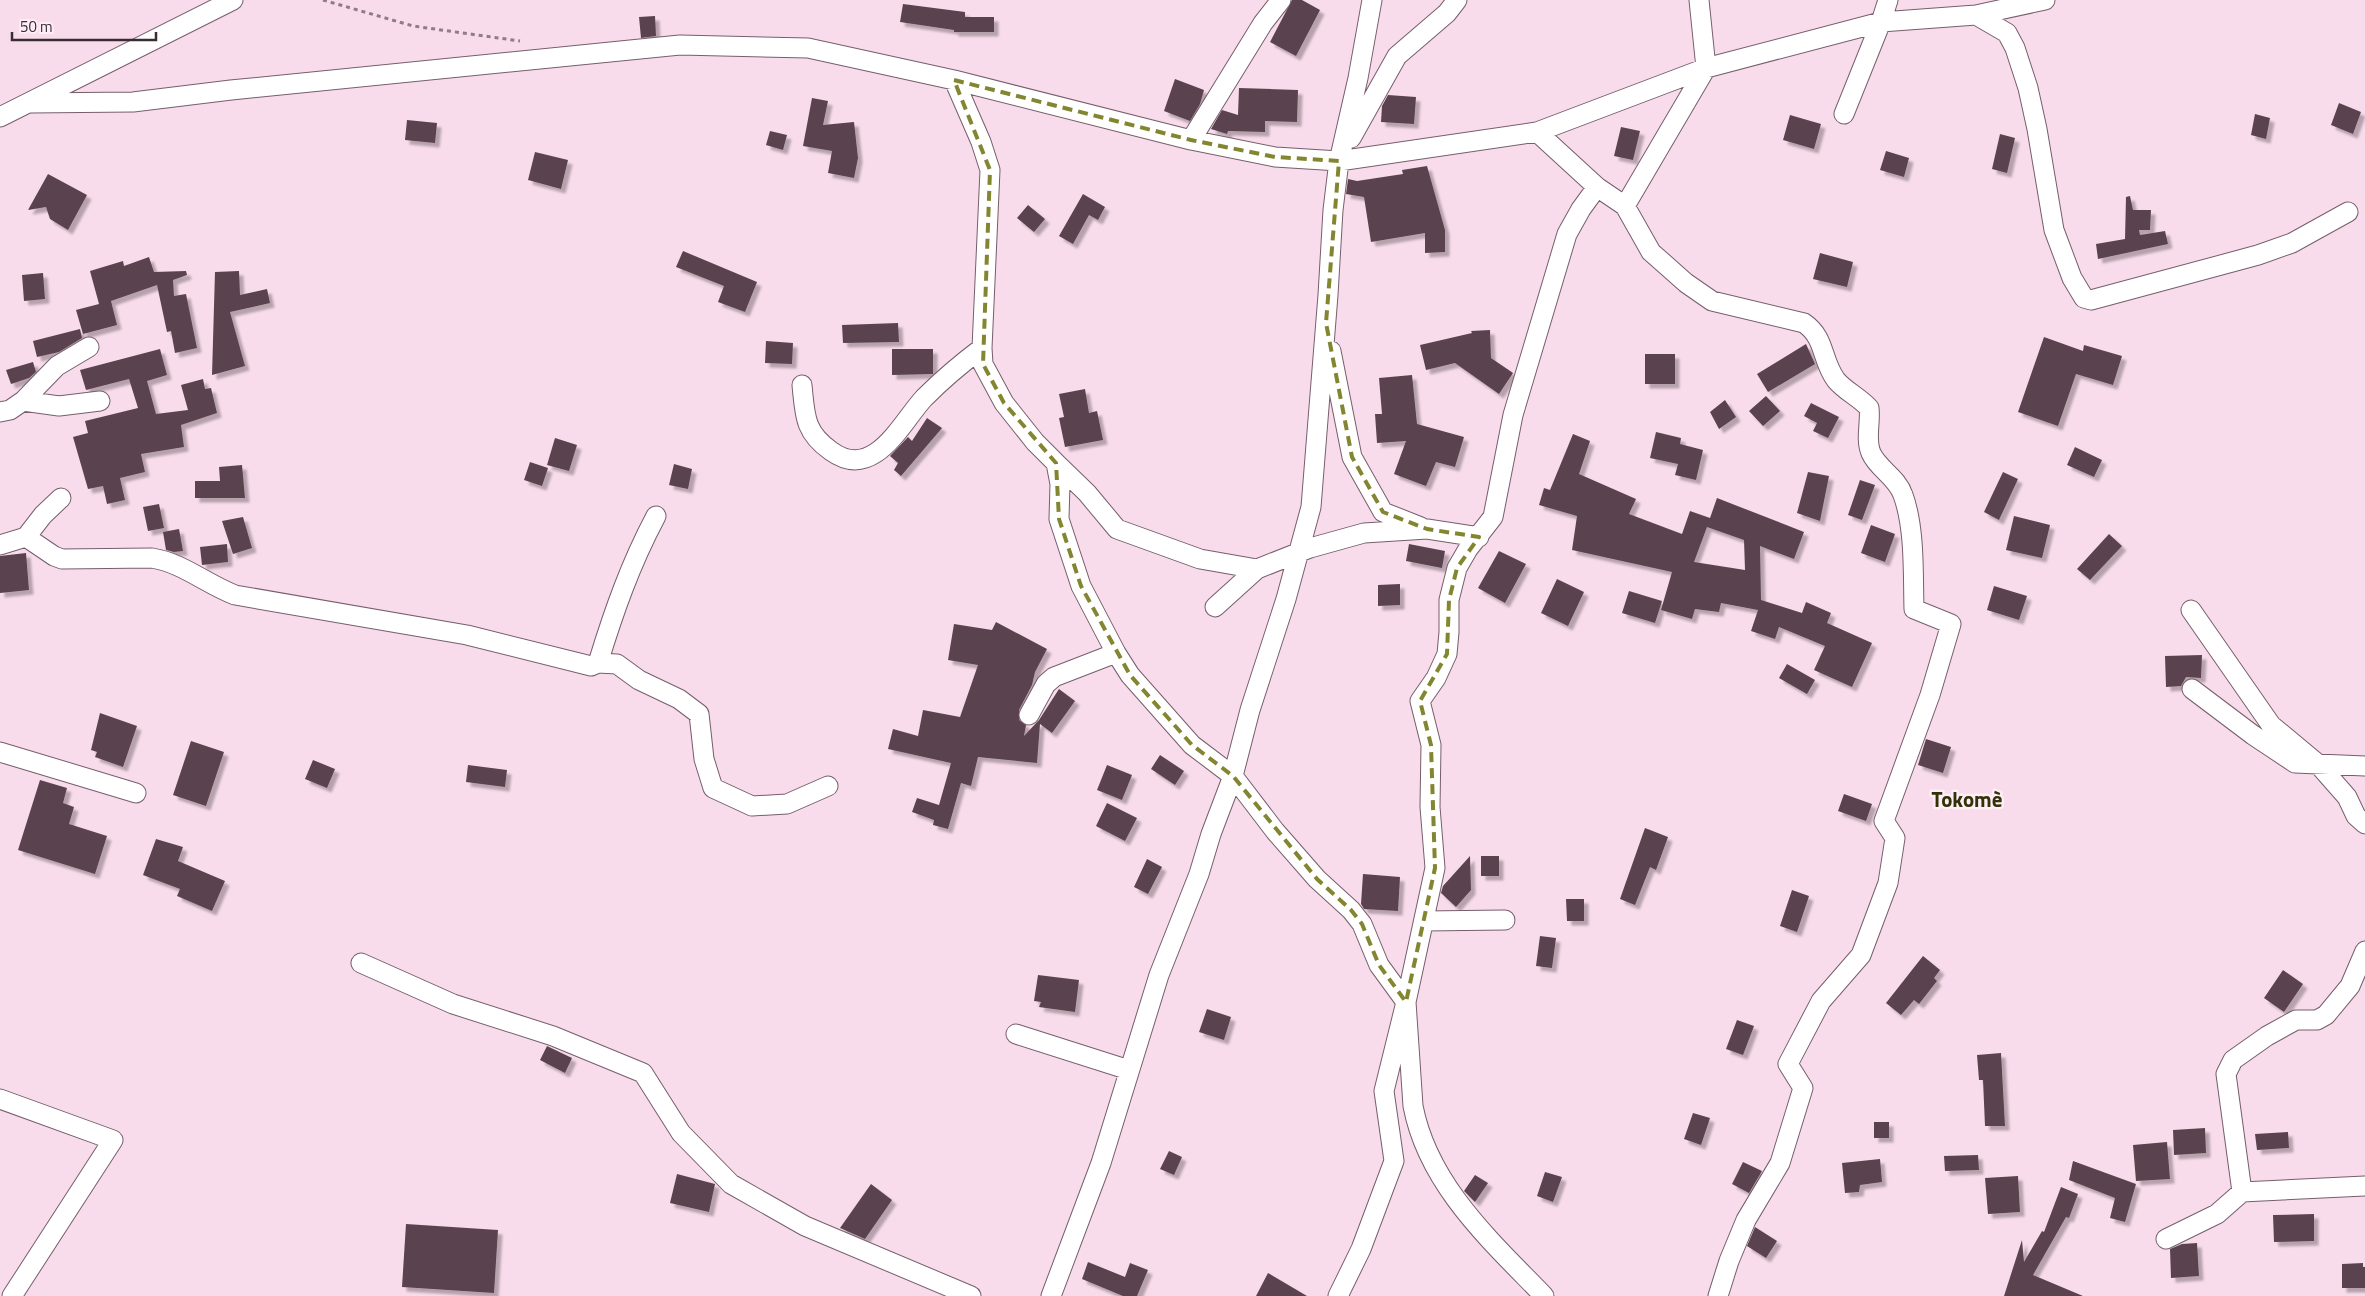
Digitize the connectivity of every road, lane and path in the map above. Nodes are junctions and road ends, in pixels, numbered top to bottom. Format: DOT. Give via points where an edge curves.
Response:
graph roads {
  1 [pos="233,0"];
  2 [pos="323,0"];
  3 [pos="1372,0"];
  4 [pos="1457,0"];
  5 [pos="1699,0"];
  6 [pos="1888,0"];
  7 [pos="2044,0"];
  8 [pos="1276,4"];
  9 [pos="2004,9"];
  10 [pos="1976,15"];
  11 [pos="1881,22"];
  12 [pos="2007,33"];
  13 [pos="521,41"];
  14 [pos="1706,68"];
  15 [pos="954,80"];
  16 [pos="30,103"];
  17 [pos="1844,114"];
  18 [pos="0,116"];
  19 [pos="1537,132"];
  20 [pos="1190,140"];
  21 [pos="1339,162"];
  22 [pos="1597,187"];
  23 [pos="1625,206"];
  24 [pos="2348,212"];
  25 [pos="1326,322"];
  26 [pos="89,347"];
  27 [pos="982,348"];
  28 [pos="802,385"];
  29 [pos="23,401"];
  30 [pos="100,401"];
  31 [pos="0,412"];
  32 [pos="1056,462"];
  33 [pos="61,498"];
  34 [pos="656,516"];
  35 [pos="1427,529"];
  36 [pos="26,536"];
  37 [pos="1479,537"];
  38 [pos="0,545"];
  39 [pos="1298,552"];
  40 [pos="1257,569"];
  41 [pos="1214,607"];
  42 [pos="2190,610"];
  43 [pos="1116,653"];
  44 [pos="598,663"];
  45 [pos="2192,689"];
  46 [pos="1029,715"];
  47 [pos="0,752"];
  48 [pos="2318,764"];
  49 [pos="2365,766"];
  50 [pos="1233,776"];
  51 [pos="828,786"];
  52 [pos="136,793"];
  53 [pos="2365,824"];
  54 [pos="1505,920"];
  55 [pos="1424,921"];
  56 [pos="2365,952"];
  57 [pos="360,963"];
  58 [pos="1406,1002"];
  59 [pos="1016,1034"];
  60 [pos="1130,1070"];
  61 [pos="0,1099"];
  62 [pos="2365,1186"];
  63 [pos="2242,1192"];
  64 [pos="2166,1239"];
  65 [pos="12,1296"];
  66 [pos="971,1296"];
  67 [pos="1051,1296"];
  68 [pos="1338,1296"];
  69 [pos="1544,1296"];
  70 [pos="1718,1296"];
  1 -- 16 [label="street"];
  2 -- 13 [label="path" via="413,26"];
  3 -- 21 [label="street"];
  4 -- 21 [label="street" via="1447,13 1397,56"];
  5 -- 14 [label="street"];
  6 -- 11 [label="street"];
  7 -- 9 [label="street"];
  8 -- 20 [label="street"];
  9 -- 10 [label="street"];
  9 -- 12 [label="street"];
  10 -- 11 [label="street"];
  10 -- 12 [label="street"];
  11 -- 14 [label="street"];
  11 -- 17 [label="street"];
  12 -- 24 [label="street" via="2015,48 2032,105 2054,230 2072,278 2084,298 2091,300 2258,255 2292,243"];
  14 -- 19 [label="street"];
  14 -- 23 [label="street"];
  15 -- 16 [label="street" via="808,48 680,45 132,102"];
  15 -- 20 [label="street"];
  15 -- 27 [label="street" via="990,170"];
  16 -- 18 [label="street"];
  19 -- 21 [label="street"];
  19 -- 22 [label="street"];
  20 -- 21 [label="street" via="1275,157"];
  21 -- 25 [label="street"];
  22 -- 23 [label="street"];
  22 -- 37 [label="street" via="1567,234 1513,415 1493,517"];
  23 -- 70 [label="street" via="1651,252 1712,301 1804,323 1813,330 1831,373 1869,408 1870,451 1903,493 1912,550 1914,608 1951,624 1930,695 1884,821 1895,838 1888,883 1861,955 1821,1001 1788,1064 1803,1088 1780,1163 1746,1220"];
  25 -- 35 [label="street" via="1352,457 1383,512"];
  25 -- 39 [label="street" via="1311,507"];
  26 -- 29 [label="street" via="57,366"];
  27 -- 28 [label="street" via="924,398 897,434 867,458 848,459 820,443 808,428"];
  27 -- 32 [label="street" via="983,364 1004,403 1035,442"];
  29 -- 30 [label="street" via="58,406"];
  29 -- 31 [label="street" via="10,410"];
  32 -- 40 [label="street" via="1117,529 1200,559"];
  32 -- 43 [label="street" via="1060,484 1059,519 1081,586"];
  33 -- 36 [label="street"];
  34 -- 44 [label="street" via="618,596"];
  35 -- 37 [label="street"];
  35 -- 39 [label="street" via="1364,533"];
  36 -- 38 [label="street"];
  36 -- 44 [label="street" via="62,559 152,558 167,561 235,595 467,636 592,666"];
  37 -- 55 [label="street" via="1457,568 1449,600 1447,654 1420,701 1431,744 1430,808 1435,868"];
  39 -- 40 [label="street"];
  39 -- 50 [label="street"];
  40 -- 41 [label="street"];
  42 -- 48 [label="street" via="2271,725"];
  43 -- 46 [label="street" via="1054,677 1046,684"];
  43 -- 50 [label="street" via="1130,675 1186,738"];
  44 -- 51 [label="street" via="617,664 700,714 704,759 713,788 752,806 787,804"];
  45 -- 48 [label="street" via="2296,763"];
  47 -- 52 [label="street"];
  48 -- 49 [label="street"];
  48 -- 53 [label="street"];
  50 -- 58 [label="street" via="1281,838 1362,924 1379,965"];
  50 -- 60 [label="street" via="1159,975"];
  54 -- 55 [label="street"];
  55 -- 58 [label="street"];
  56 -- 63 [label="street" via="2350,986 2326,1015 2316,1020 2296,1020 2233,1060 2226,1074"];
  57 -- 66 [label="street" via="453,1004 553,1036 643,1072 681,1133 731,1184 805,1226"];
  58 -- 68 [label="street" via="1384,1091 1394,1161 1361,1249"];
  58 -- 69 [label="street" via="1413,1106 1427,1152 1441,1179 1480,1230"];
  59 -- 60 [label="street"];
  60 -- 67 [label="street" via="1101,1162"];
  61 -- 65 [label="street" via="113,1140"];
  62 -- 63 [label="street"];
  63 -- 64 [label="street" via="2217,1214"];
}
